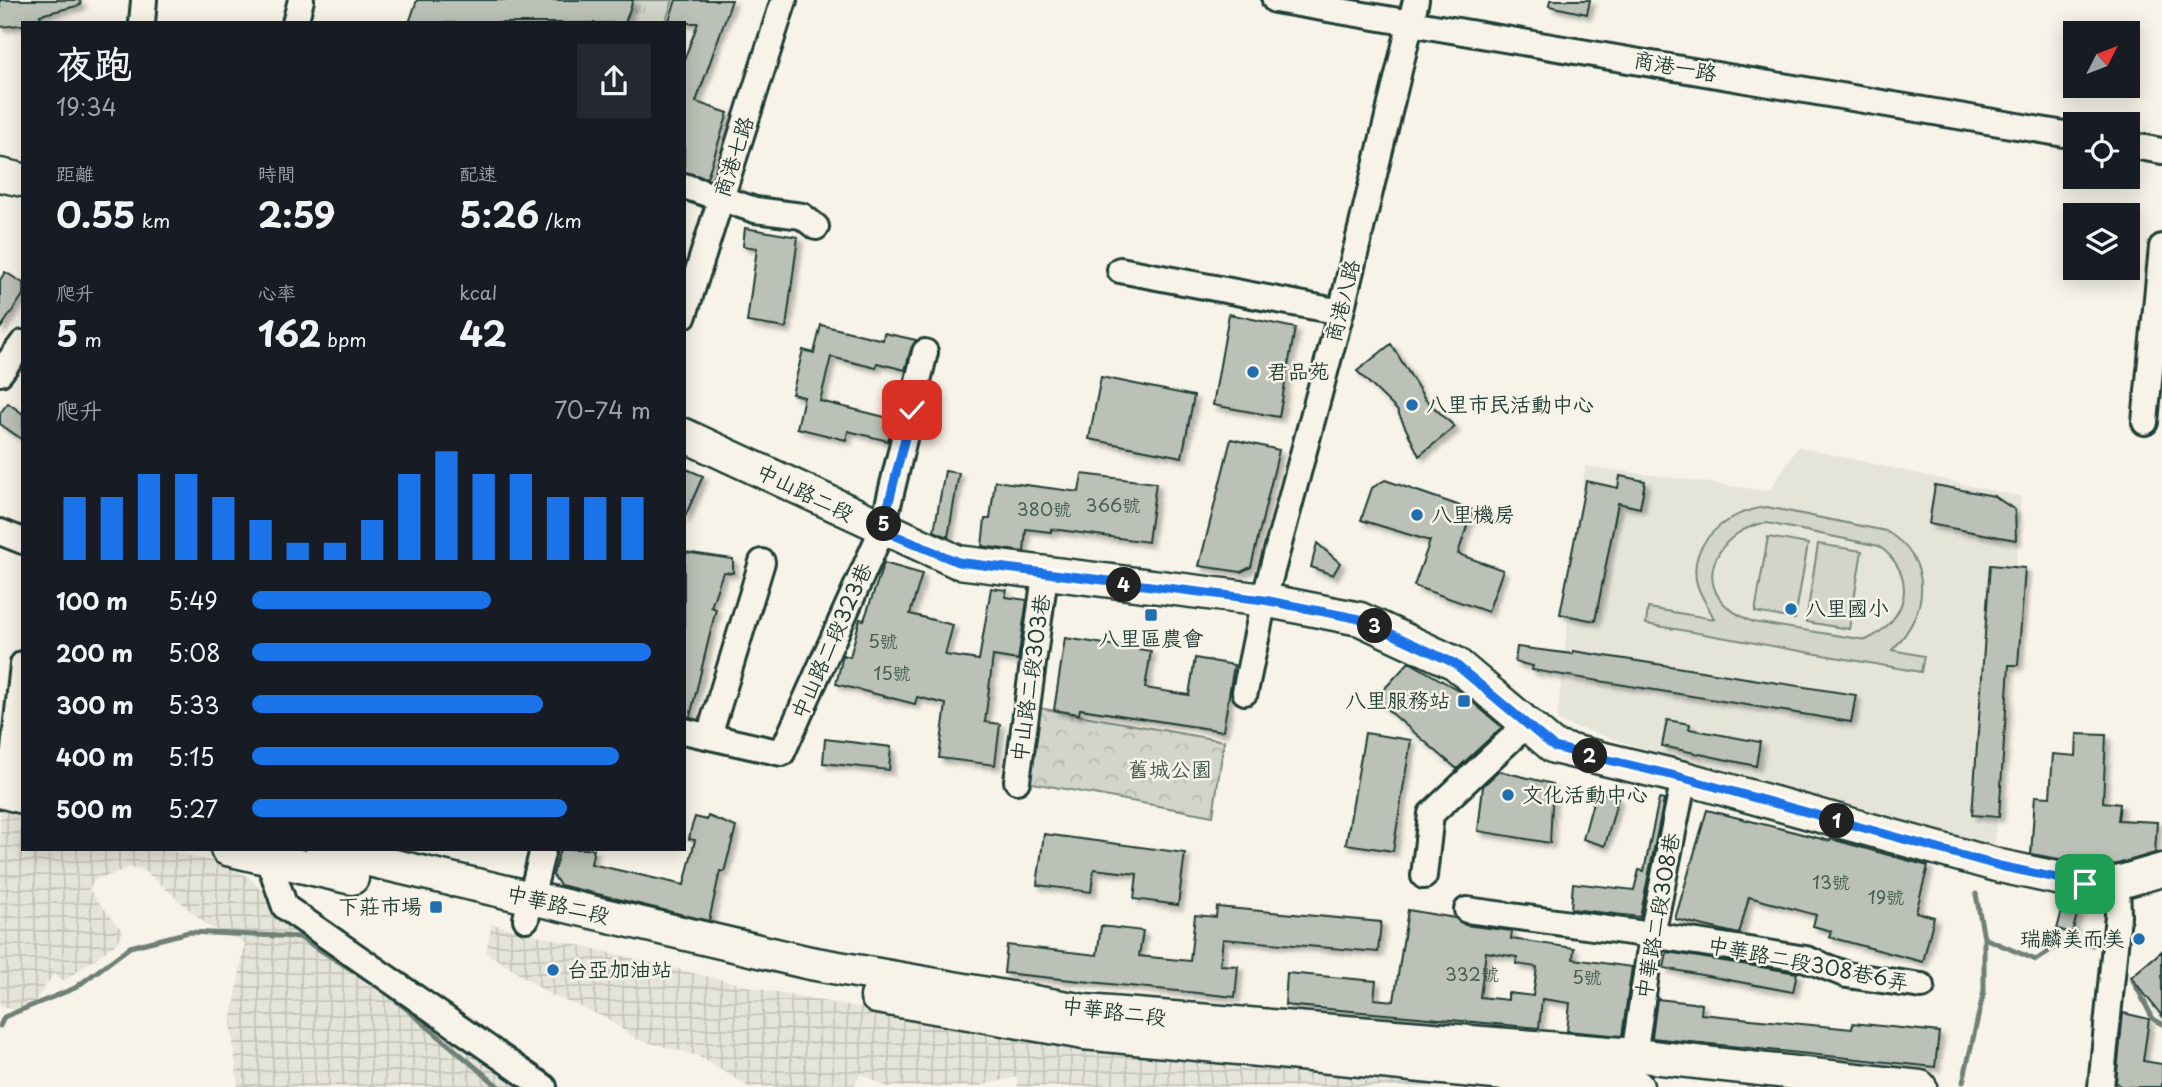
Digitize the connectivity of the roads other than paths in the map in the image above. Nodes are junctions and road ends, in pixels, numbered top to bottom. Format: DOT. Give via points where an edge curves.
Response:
graph roads {
  1 [pos="144,0"];
  2 [pos="301,0"];
  3 [pos="784,0"];
  4 [pos="1275,0"];
  5 [pos="1414,11"];
  6 [pos="142,21"];
  7 [pos="296,21"];
  8 [pos="2063,134"];
  9 [pos="2140,147"];
  10 [pos="2162,150"];
  11 [pos="0,175"];
  12 [pos="21,180"];
  13 [pos="686,187"];
  14 [pos="721,198"];
  15 [pos="816,227"];
  16 [pos="2162,247"];
  17 [pos="1120,270"];
  18 [pos="686,309"];
  19 [pos="1341,312"];
  20 [pos="925,352"];
  21 [pos="2146,422"];
  22 [pos="686,436"];
  23 [pos="882,530"];
  24 [pos="0,532"];
  25 [pos="21,540"];
  26 [pos="762,562"];
  27 [pos="1045,575"];
  28 [pos="1264,600"];
  29 [pos="21,683"];
  30 [pos="1245,692"];
  31 [pos="1526,725"];
  32 [pos="686,731"];
  33 [pos="709,736"];
  34 [pos="1684,778"];
  35 [pos="11,779"];
  36 [pos="1017,781"];
  37 [pos="244,851"];
  38 [pos="329,851"];
  39 [pos="542,851"];
  40 [pos="269,854"];
  41 [pos="2162,870"];
  42 [pos="1424,876"];
  43 [pos="2116,883"];
  44 [pos="528,909"];
  45 [pos="1467,910"];
  46 [pos="1652,934"];
  47 [pos="1922,986"];
  48 [pos="1634,1055"];
  49 [pos="544,1087"];
  50 [pos="1637,1087"];
  51 [pos="1920,1087"];
  52 [pos="2101,1087"];
  1 -- 6 [label="street"];
  2 -- 7 [label="street"];
  3 -- 14 [label="street, 商港七路"];
  4 -- 5 [label="street, 商港一路"];
  5 -- 8 [label="street, 商港一路"];
  5 -- 19 [label="street, 商港八路"];
  9 -- 10 [label="street"];
  11 -- 12 [label="main road"];
  13 -- 14 [label="street"];
  14 -- 15 [label="street" via="755,210 802,216"];
  14 -- 18 [label="street, 商港七路"];
  16 -- 21 [label="street"];
  17 -- 19 [label="street"];
  19 -- 28 [label="street, 商港八路"];
  20 -- 23 [label="street, 中山路二段323巷"];
  22 -- 23 [label="main road, 中山路二段"];
  23 -- 27 [label="main road, 中山路二段" via="958,562"];
  23 -- 33 [label="street, 中山路二段323巷" via="782,753"];
  24 -- 25 [label="street"];
  26 -- 33 [label="street"];
  27 -- 28 [label="main road, 中山路二段"];
  27 -- 36 [label="street, 中山路二段303巷"];
  28 -- 30 [label="street, 商港八路"];
  28 -- 31 [label="main road, 中山路二段" via="1360,619 1454,663"];
  29 -- 35 [label="street"];
  31 -- 34 [label="main road, 中山路二段" via="1554,747"];
  31 -- 42 [label="street" via="1431,814"];
  32 -- 33 [label="street"];
  34 -- 43 [label="main road, 中山路二段" via="2000,866 2085,884"];
  34 -- 46 [label="street, 中華路二段308巷"];
  37 -- 40 [label="main road, 中華路二段"];
  38 -- 44 [label="main road, 中華路二段"];
  39 -- 44 [label="street"];
  40 -- 44 [label="main road, 中華路二段"];
  40 -- 49 [label="street" via="285,907"];
  41 -- 43 [label="main road, 中山路二段"];
  43 -- 52 [label="street" via="2118,915"];
  44 -- 48 [label="main road, 中華路二段" via="1085,1011"];
  44 -- 50 [label="main road, 中華路二段" via="804,984 1084,1034"];
  45 -- 46 [label="street, 中華路二段308巷6弄"];
  46 -- 47 [label="street, 中華路二段308巷6弄" via="1806,959 1847,975"];
  46 -- 48 [label="street, 中華路二段308巷"];
  48 -- 51 [label="main road, 中華路二段"];
}
